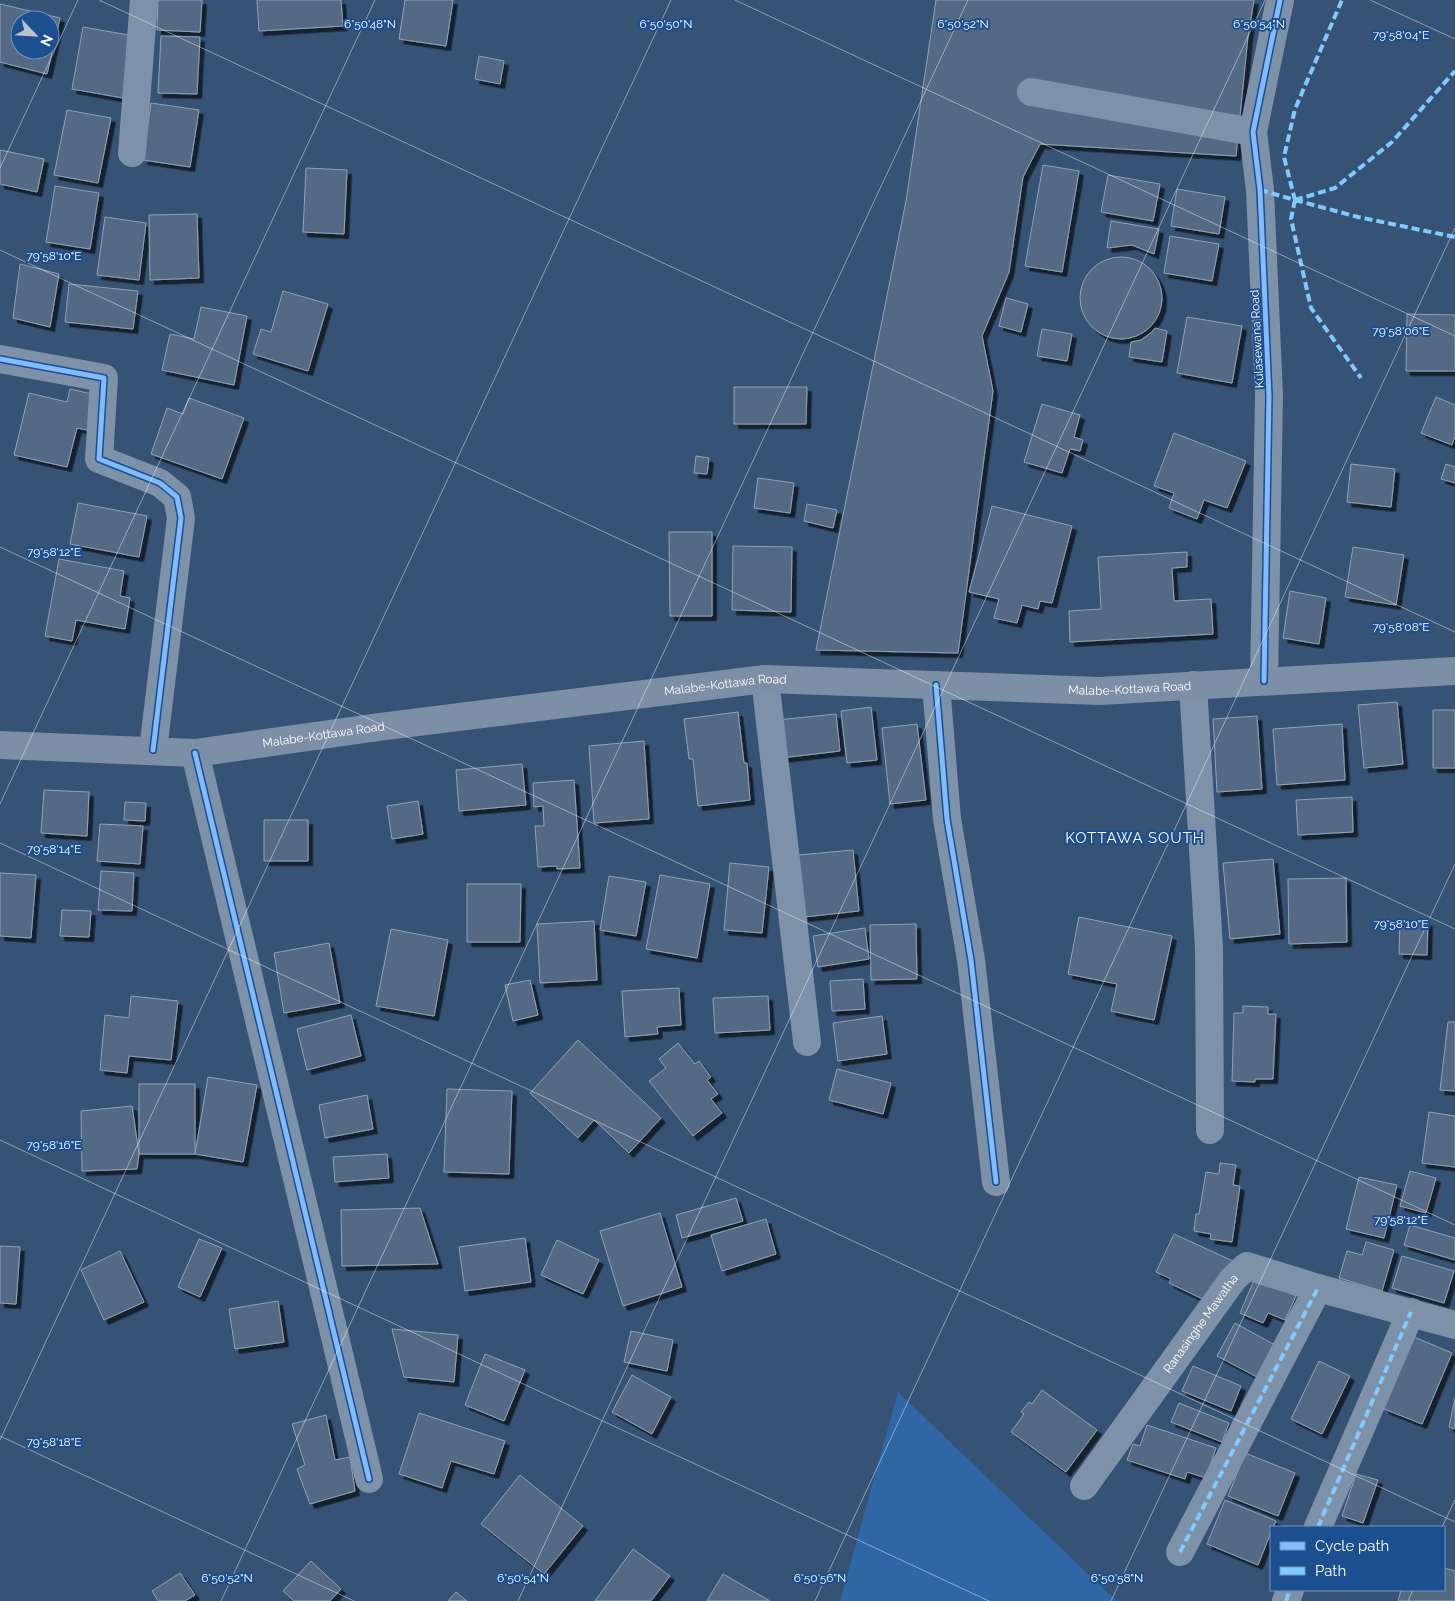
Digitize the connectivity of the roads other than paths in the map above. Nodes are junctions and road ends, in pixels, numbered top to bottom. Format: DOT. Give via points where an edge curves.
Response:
graph roads {
  1 [pos="144,0"];
  2 [pos="1280,0"];
  3 [pos="1031,92"];
  4 [pos="1253,132"];
  5 [pos="132,153"];
  6 [pos="0,359"];
  7 [pos="1455,671"];
  8 [pos="765,679"];
  9 [pos="1264,681"];
  10 [pos="936,685"];
  11 [pos="1193,685"];
  12 [pos="0,745"];
  13 [pos="153,750"];
  14 [pos="195,753"];
  15 [pos="807,1042"];
  16 [pos="1210,1130"];
  17 [pos="996,1182"];
  18 [pos="1318,1288"];
  19 [pos="1411,1312"];
  20 [pos="1455,1325"];
  21 [pos="369,1479"];
  22 [pos="1084,1486"];
  23 [pos="1318,1526"];
  24 [pos="1180,1552"];
  1 -- 5 [label="street"];
  2 -- 4 [label="street, Kulasewana Road"];
  3 -- 4 [label="street"];
  4 -- 9 [label="street, Kulasewana Road" via="1260,190 1269,396"];
  6 -- 13 [label="street" via="104,378 99,459 160,483 177,497 181,518"];
  7 -- 9 [label="main road, Malabe-Kottawa Road"];
  8 -- 10 [label="main road, Malabe-Kottawa Road"];
  8 -- 14 [label="main road, Malabe-Kottawa Road"];
  8 -- 15 [label="street"];
  9 -- 11 [label="main road, Malabe-Kottawa Road"];
  10 -- 11 [label="main road, Malabe-Kottawa Road" via="1100,691"];
  10 -- 17 [label="street" via="947,818 971,960"];
  11 -- 16 [label="street" via="1209,948"];
  12 -- 13 [label="main road, Malabe-Kottawa Road"];
  13 -- 14 [label="main road, Malabe-Kottawa Road"];
  14 -- 21 [label="street"];
  18 -- 19 [label="street, Ranasinghe Mawatha"];
  18 -- 22 [label="street, Ranasinghe Mawatha" via="1247,1266 1233,1280"];
  18 -- 24 [label="street"];
  19 -- 20 [label="street, Ranasinghe Mawatha"];
  19 -- 23 [label="street"];
}
